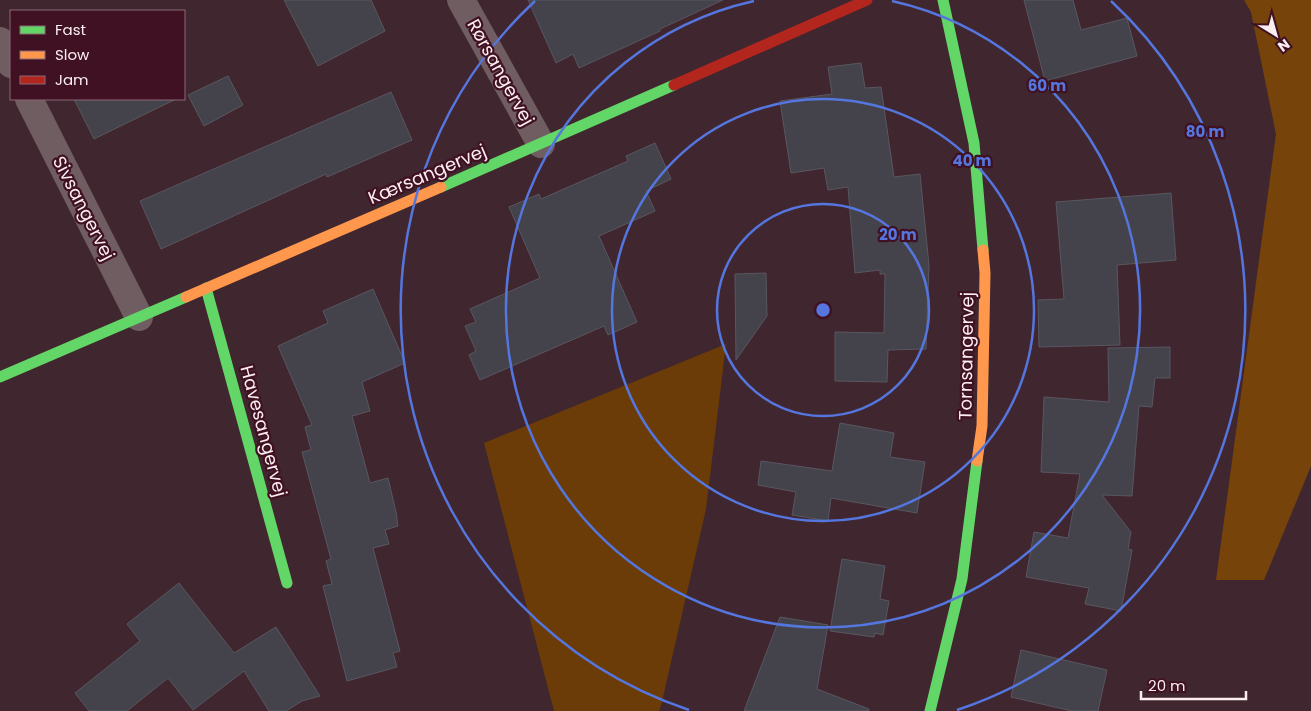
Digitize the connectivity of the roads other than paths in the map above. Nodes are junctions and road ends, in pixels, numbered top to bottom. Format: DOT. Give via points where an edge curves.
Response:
graph roads {
  1 [pos="460,0"];
  2 [pos="867,0"];
  3 [pos="943,0"];
  4 [pos="0,41"];
  5 [pos="10,62"];
  6 [pos="30,100"];
  7 [pos="541,144"];
  8 [pos="206,288"];
  9 [pos="139,317"];
  10 [pos="0,377"];
  11 [pos="287,583"];
  12 [pos="930,711"];
  1 -- 7 [label="street, Rørsangervej"];
  2 -- 7 [label="street, Kærsangervej"];
  3 -- 12 [label="street, Tornsangervej" via="974,143 985,273 982,426 962,579"];
  4 -- 5 [label="street"];
  6 -- 9 [label="street, Sivsangervej"];
  7 -- 8 [label="street, Kærsangervej"];
  8 -- 9 [label="street, Kærsangervej"];
  8 -- 11 [label="street, Havesangervej"];
  9 -- 10 [label="street, Kærsangervej"];
}
